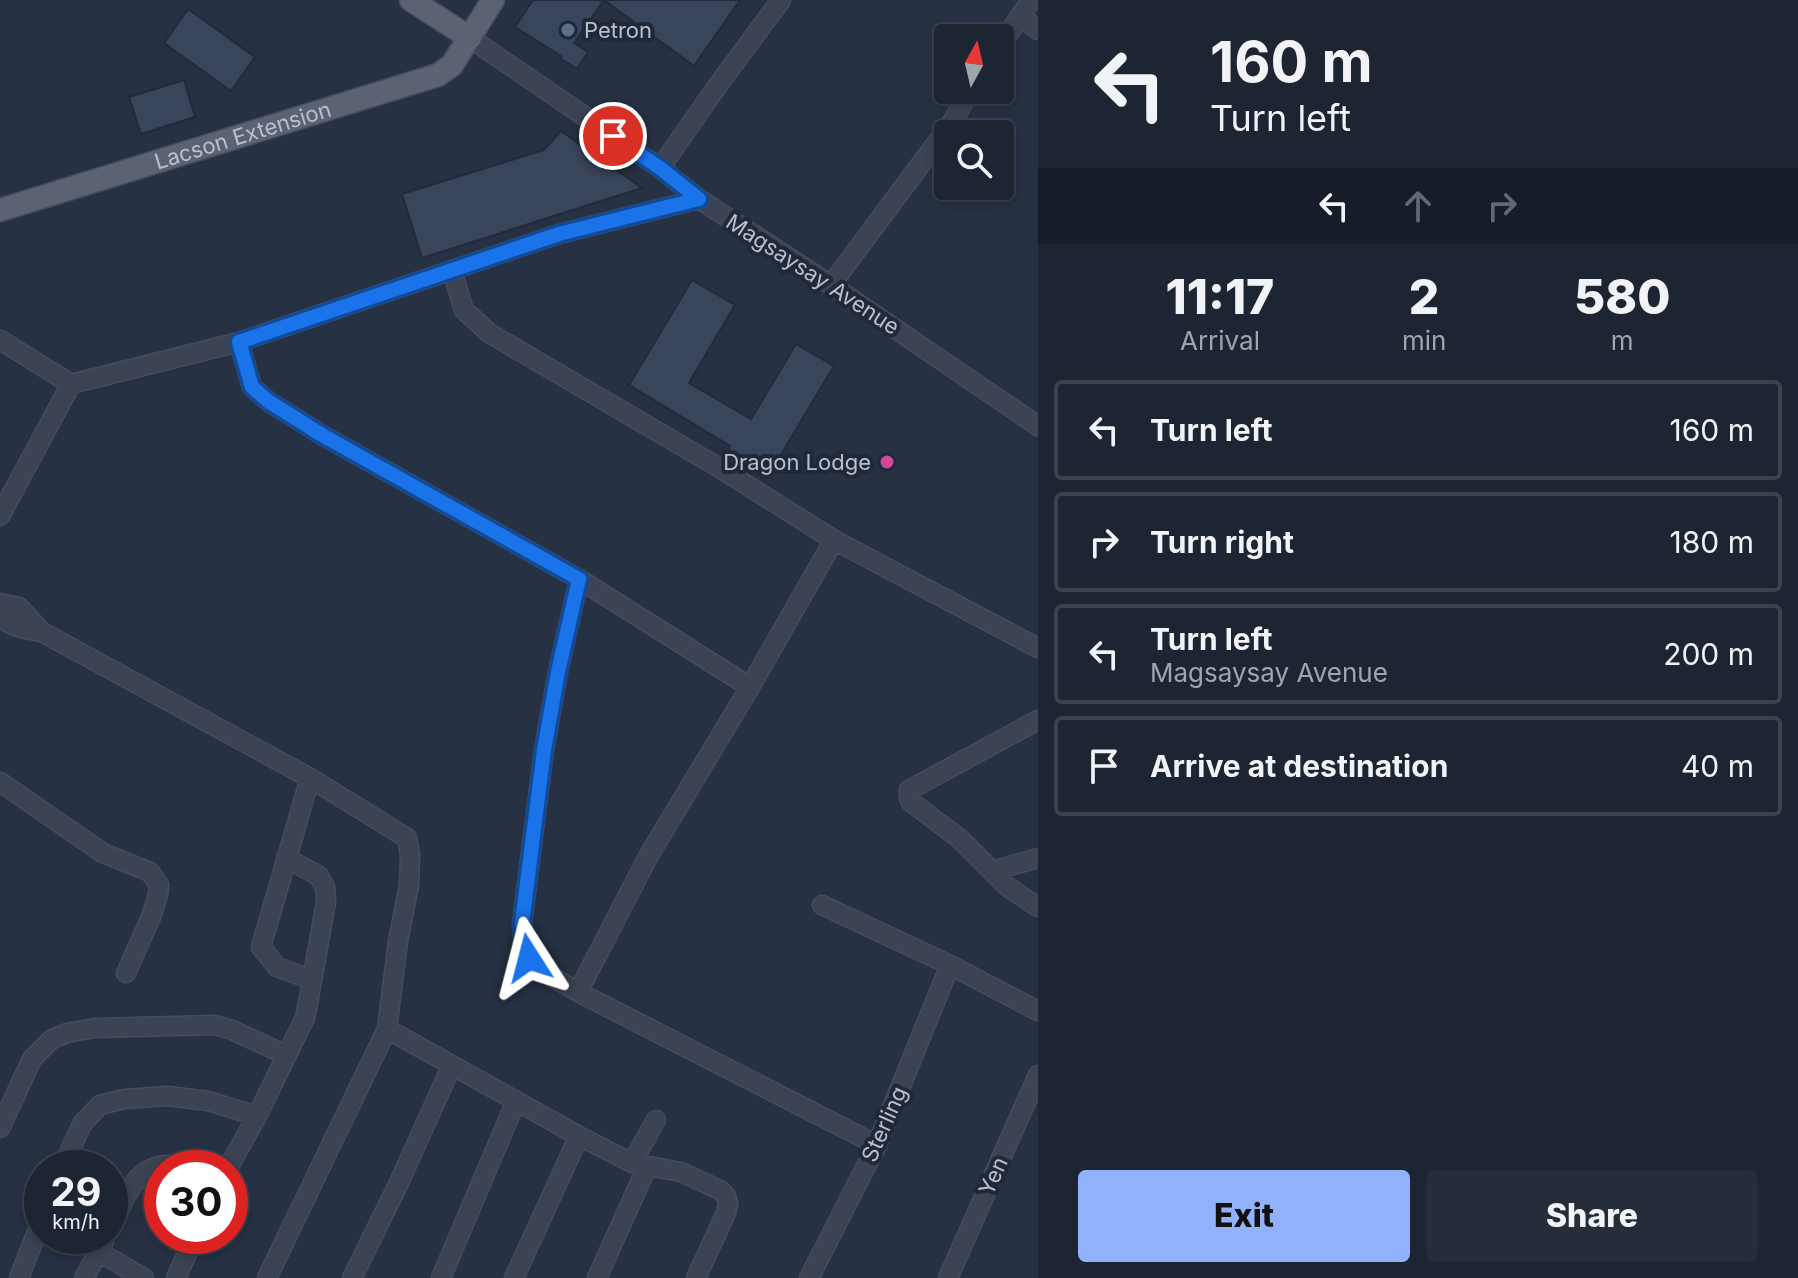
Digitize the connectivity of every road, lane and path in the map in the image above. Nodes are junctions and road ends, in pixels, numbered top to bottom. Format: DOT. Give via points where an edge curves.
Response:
graph roads {
  1 [pos="411,0"];
  2 [pos="493,0"];
  3 [pos="781,0"];
  4 [pos="1031,0"];
  5 [pos="1021,17"];
  6 [pos="1014,27"];
  7 [pos="1038,30"];
  8 [pos="470,38"];
  9 [pos="963,104"];
  10 [pos="660,168"];
  11 [pos="699,199"];
  12 [pos="0,210"];
  13 [pos="452,271"];
  14 [pos="831,285"];
  15 [pos="0,340"];
  16 [pos="239,342"];
  17 [pos="71,384"];
  18 [pos="1038,426"];
  19 [pos="0,516"];
  20 [pos="834,540"];
  21 [pos="579,579"];
  22 [pos="0,603"];
  23 [pos="0,617"];
  24 [pos="42,632"];
  25 [pos="1038,648"];
  26 [pos="750,687"];
  27 [pos="1038,720"];
  28 [pos="310,778"];
  29 [pos="0,782"];
  30 [pos="286,858"];
  31 [pos="1038,858"];
  32 [pos="992,871"];
  33 [pos="822,905"];
  34 [pos="1038,907"];
  35 [pos="950,965"];
  36 [pos="126,973"];
  37 [pos="312,980"];
  38 [pos="578,992"];
  39 [pos="1038,1011"];
  40 [pos="387,1029"];
  41 [pos="286,1055"];
  42 [pos="452,1065"];
  43 [pos="1038,1075"];
  44 [pos="516,1101"];
  45 [pos="257,1116"];
  46 [pos="656,1120"];
  47 [pos="0,1128"];
  48 [pos="579,1136"];
  49 [pos="877,1145"];
  50 [pos="70,1150"];
  51 [pos="238,1150"];
  52 [pos="640,1165"];
  53 [pos="144,1174"];
  54 [pos="128,1193"];
  55 [pos="28,1254"];
  56 [pos="97,1254"];
  57 [pos="115,1254"];
  58 [pos="187,1254"];
  59 [pos="19,1278"];
  60 [pos="84,1278"];
  61 [pos="144,1278"];
  62 [pos="176,1278"];
  63 [pos="267,1278"];
  64 [pos="352,1278"];
  65 [pos="441,1278"];
  66 [pos="514,1278"];
  67 [pos="597,1278"];
  68 [pos="696,1278"];
  69 [pos="809,1278"];
  70 [pos="948,1278"];
  1 -- 8 [label="main road"];
  2 -- 8 [label="main road, Lacson Extension"];
  3 -- 10 [label="street"];
  4 -- 5 [label="street"];
  5 -- 6 [label="street"];
  5 -- 7 [label="street"];
  8 -- 10 [label="street, Magsaysay Avenue"];
  8 -- 12 [label="main road, Lacson Extension" via="452,65 438,75"];
  9 -- 14 [label="street"];
  10 -- 11 [label="street, Magsaysay Avenue"];
  11 -- 13 [label="street" via="559,234"];
  11 -- 14 [label="street, Magsaysay Avenue"];
  13 -- 16 [label="street"];
  13 -- 20 [label="street" via="464,310 489,333"];
  14 -- 18 [label="street, Magsaysay Avenue"];
  15 -- 17 [label="street"];
  16 -- 17 [label="street"];
  16 -- 21 [label="street" via="252,387 268,401"];
  17 -- 19 [label="street"];
  20 -- 25 [label="street"];
  20 -- 26 [label="street"];
  21 -- 26 [label="street"];
  21 -- 38 [label="street" via="544,750 522,923 529,958"];
  22 -- 24 [label="street" via="19,607"];
  23 -- 24 [label="street" via="13,627"];
  24 -- 28 [label="street"];
  26 -- 38 [label="street" via="649,855"];
  27 -- 32 [label="street" via="909,790 911,802"];
  28 -- 30 [label="street"];
  28 -- 40 [label="street" via="410,844 409,885"];
  29 -- 36 [label="street" via="103,853 150,872 159,885"];
  30 -- 37 [label="street" via="319,876 325,887"];
  30 -- 37 [label="street" via="261,947 277,967"];
  31 -- 32 [label="street"];
  32 -- 34 [label="street"];
  33 -- 35 [label="street"];
  35 -- 39 [label="street"];
  35 -- 49 [label="street, Sterling"];
  37 -- 41 [label="street" via="305,1018"];
  38 -- 49 [label="street"];
  40 -- 42 [label="street"];
  40 -- 63 [label="street"];
  41 -- 45 [label="street"];
  41 -- 47 [label="street" via="215,1025 67,1033 52,1039 32,1059"];
  42 -- 44 [label="street"];
  42 -- 64 [label="street"];
  43 -- 70 [label="street, Yen"];
  44 -- 48 [label="street"];
  44 -- 65 [label="street"];
  45 -- 50 [label="street" via="208,1101 168,1096 124,1099 100,1105 82,1124"];
  45 -- 51 [label="street"];
  46 -- 52 [label="street"];
  48 -- 52 [label="street"];
  48 -- 66 [label="street"];
  49 -- 69 [label="street, Sterling"];
  52 -- 67 [label="street"];
  52 -- 68 [label="street" via="681,1172 726,1196 726,1213"];
  53 -- 54 [label="street"];
  55 -- 59 [label="street"];
  56 -- 60 [label="street"];
  57 -- 61 [label="street"];
  58 -- 62 [label="street"];
}
